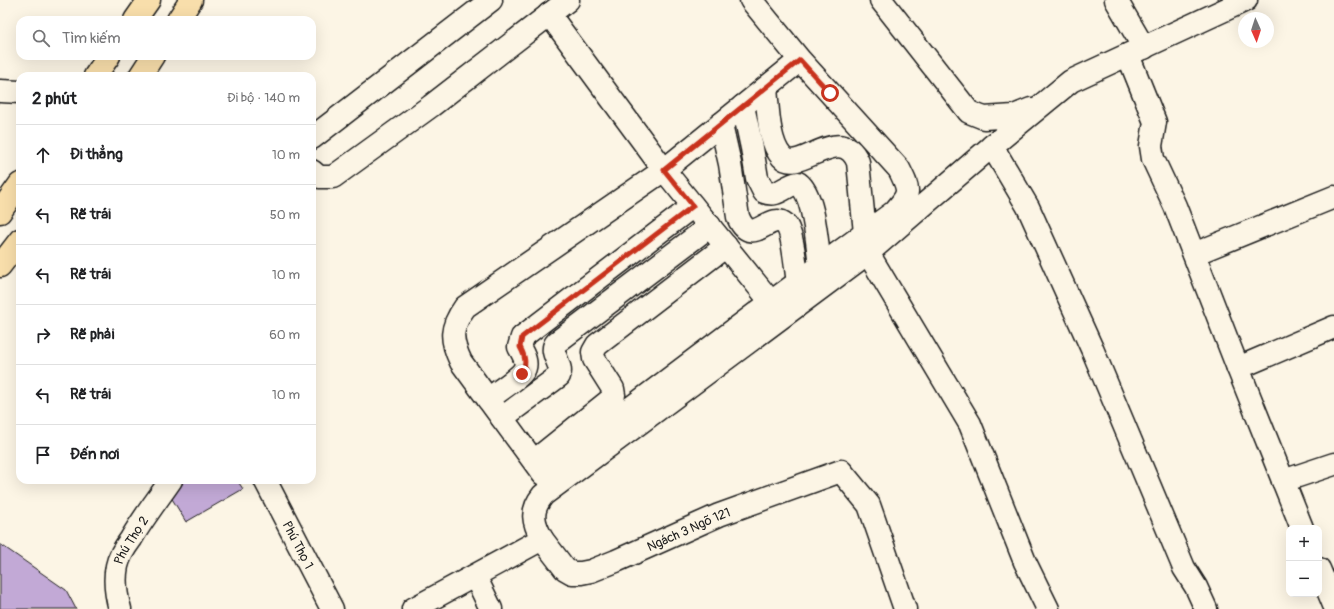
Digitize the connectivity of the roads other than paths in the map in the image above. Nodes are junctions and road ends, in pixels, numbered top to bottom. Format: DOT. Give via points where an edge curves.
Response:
graph roads {
  1 [pos="191,0"];
  2 [pos="491,0"];
  3 [pos="568,0"];
  4 [pos="751,0"];
  5 [pos="881,0"];
  6 [pos="1116,0"];
  7 [pos="1246,0"];
  8 [pos="1223,5"];
  9 [pos="549,14"];
  10 [pos="181,16"];
  11 [pos="1136,51"];
  12 [pos="106,60"];
  13 [pos="150,60"];
  14 [pos="800,60"];
  15 [pos="98,72"];
  16 [pos="143,72"];
  17 [pos="766,88"];
  18 [pos="0,92"];
  19 [pos="16,92"];
  20 [pos="1043,104"];
  21 [pos="743,106"];
  22 [pos="721,124"];
  23 [pos="316,135"];
  24 [pos="992,146"];
  25 [pos="664,170"];
  26 [pos="316,174"];
  27 [pos="16,190"];
  28 [pos="1334,197"];
  29 [pos="693,206"];
  30 [pos="0,212"];
  31 [pos="710,226"];
  32 [pos="866,243"];
  33 [pos="16,245"];
  34 [pos="726,246"];
  35 [pos="1194,254"];
  36 [pos="0,266"];
  37 [pos="820,266"];
  38 [pos="798,282"];
  39 [pos="771,302"];
  40 [pos="1334,327"];
  41 [pos="1238,368"];
  42 [pos="488,399"];
  43 [pos="502,418"];
  44 [pos="534,461"];
  45 [pos="1334,464"];
  46 [pos="1283,482"];
  47 [pos="169,484"];
  48 [pos="267,484"];
  49 [pos="1301,525"];
  50 [pos="542,539"];
  51 [pos="475,576"];
  52 [pos="1322,576"];
  53 [pos="1334,605"];
  54 [pos="120,609"];
  55 [pos="332,609"];
  56 [pos="413,609"];
  57 [pos="491,609"];
  58 [pos="906,609"];
  59 [pos="1048,609"];
  60 [pos="1206,609"];
  1 -- 10 [label="highway"];
  2 -- 23 [label="street"];
  3 -- 9 [label="street"];
  4 -- 14 [label="street"];
  5 -- 20 [label="street" via="969,112 984,118 1014,116"];
  6 -- 11 [label="street"];
  7 -- 8 [label="street"];
  8 -- 11 [label="street"];
  9 -- 25 [label="street"];
  9 -- 26 [label="street" via="431,106 333,177 319,177"];
  11 -- 20 [label="street" via="1071,81"];
  11 -- 35 [label="street" via="1155,122 1151,146 1153,159"];
  12 -- 15 [label="highway"];
  13 -- 16 [label="highway"];
  14 -- 17 [label="street"];
  14 -- 32 [label="street" via="899,169 907,185 908,196"];
  17 -- 21 [label="street"];
  17 -- 32 [label="street" via="773,140 782,157 791,161 800,160 835,147 843,147 855,155 858,162"];
  18 -- 19 [label="street"];
  20 -- 24 [label="street"];
  21 -- 22 [label="street"];
  21 -- 37 [label="street" via="756,178 764,192 775,194 798,183 806,190 811,204"];
  22 -- 25 [label="street"];
  22 -- 38 [label="street" via="740,223 751,231 774,222 786,225 790,234"];
  24 -- 32 [label="street"];
  24 -- 60 [label="street" via="1028,207 1093,351 1184,568"];
  25 -- 29 [label="street"];
  25 -- 42 [label="street" via="465,307 457,318 453,333 455,348 461,362"];
  27 -- 30 [label="highway"];
  28 -- 35 [label="street"];
  29 -- 31 [label="street"];
  29 -- 42 [label="street" via="522,337 520,347 526,366 522,374"];
  31 -- 34 [label="street"];
  31 -- 43 [label="street" via="557,342 554,350 560,369 559,376"];
  32 -- 37 [label="street"];
  32 -- 50 [label="street" via="544,495 534,512 536,527"];
  32 -- 59 [label="street" via="970,424 1026,562"];
  33 -- 36 [label="highway"];
  34 -- 39 [label="street"];
  34 -- 44 [label="street" via="597,345 593,352 594,359 614,389 614,395"];
  35 -- 41 [label="street"];
  37 -- 38 [label="street"];
  38 -- 39 [label="street"];
  39 -- 44 [label="street" via="543,474"];
  40 -- 41 [label="street"];
  41 -- 46 [label="street"];
  42 -- 43 [label="street"];
  43 -- 44 [label="street"];
  45 -- 46 [label="street"];
  46 -- 49 [label="street"];
  47 -- 54 [label="street, Phú Thọ 2" via="120,556 117,566 116,597"];
  48 -- 55 [label="street, Phú Thọ 1"];
  50 -- 51 [label="street"];
  50 -- 58 [label="street, Ngách 3 Ngõ 121" via="565,569 572,573 591,571 719,514 841,471 869,505"];
  51 -- 56 [label="street"];
  51 -- 57 [label="street"];
  52 -- 53 [label="street"];
}
